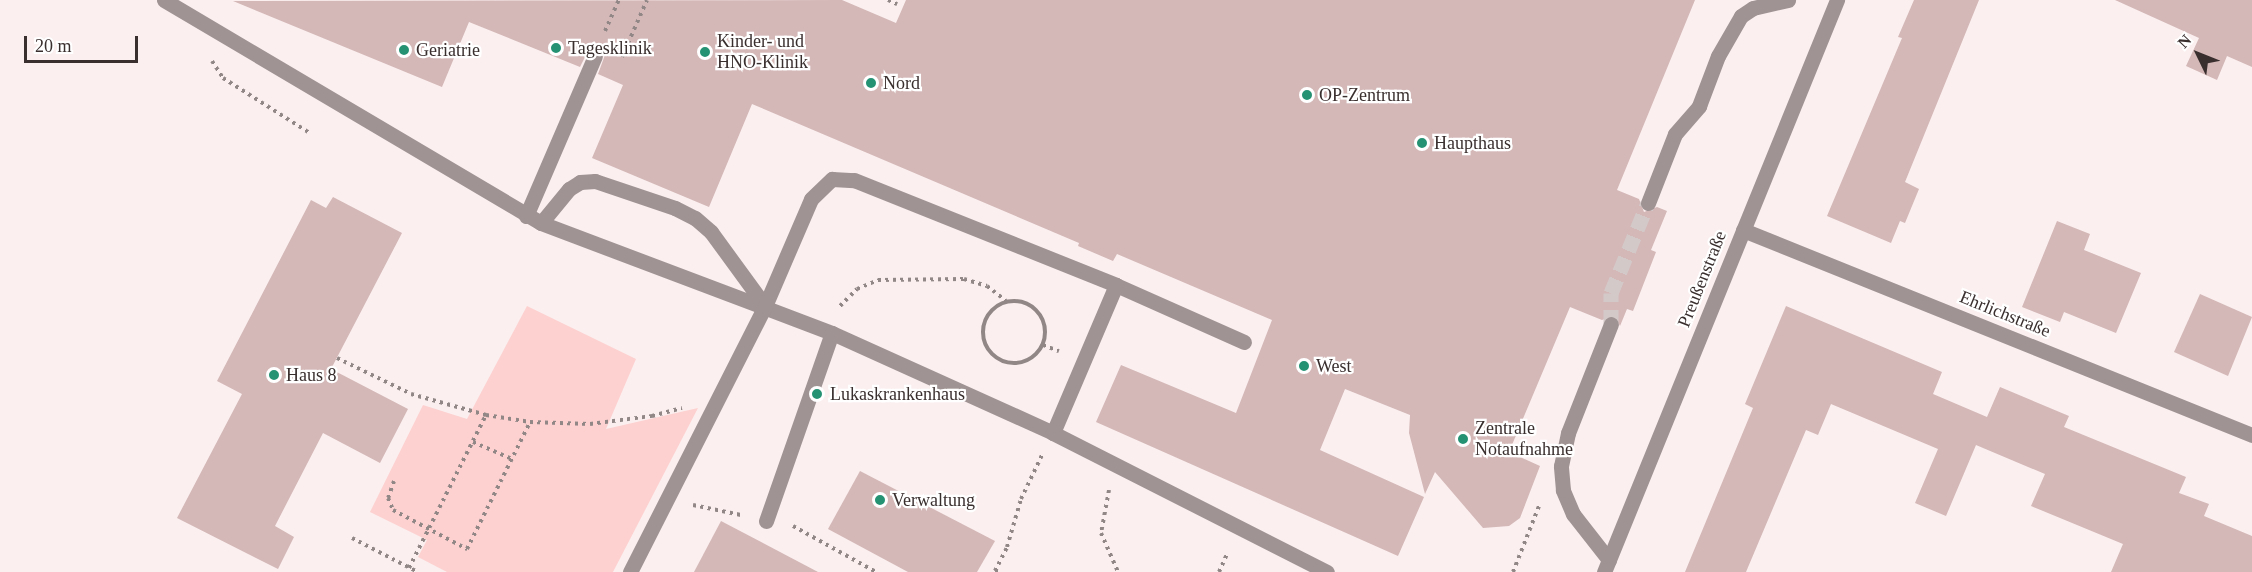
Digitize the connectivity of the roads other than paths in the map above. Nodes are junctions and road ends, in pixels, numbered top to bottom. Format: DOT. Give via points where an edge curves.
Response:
graph roads {
  1 [pos="164,0"];
  2 [pos="1788,0"];
  3 [pos="1837,0"];
  4 [pos="595,56"];
  5 [pos="1648,203"];
  6 [pos="526,216"];
  7 [pos="541,223"];
  8 [pos="1743,230"];
  9 [pos="1116,285"];
  10 [pos="765,306"];
  11 [pos="1611,324"];
  12 [pos="832,333"];
  13 [pos="1244,342"];
  14 [pos="1053,433"];
  15 [pos="2252,435"];
  16 [pos="766,521"];
  17 [pos="1607,566"];
  18 [pos="630,572"];
  19 [pos="1327,572"];
  1 -- 6 [label="street"];
  2 -- 5 [label="street" via="1753,8 1736,23 1718,56 1699,106 1675,134"];
  3 -- 8 [label="street, Preußenstraße"];
  4 -- 6 [label="street"];
  6 -- 7 [label="street"];
  7 -- 10 [label="street" via="654,269"];
  7 -- 10 [label="street" via="569,189 580,182 595,181 675,208 711,232"];
  8 -- 15 [label="street, Ehrlichstraße"];
  8 -- 17 [label="street, Preußenstraße"];
  9 -- 10 [label="street" via="854,180 832,179 811,199"];
  9 -- 13 [label="street"];
  9 -- 14 [label="street"];
  10 -- 12 [label="street"];
  10 -- 18 [label="street"];
  11 -- 17 [label="street" via="1568,433 1561,466 1573,514"];
  12 -- 14 [label="street"];
  12 -- 16 [label="street"];
  14 -- 19 [label="street"];
}
